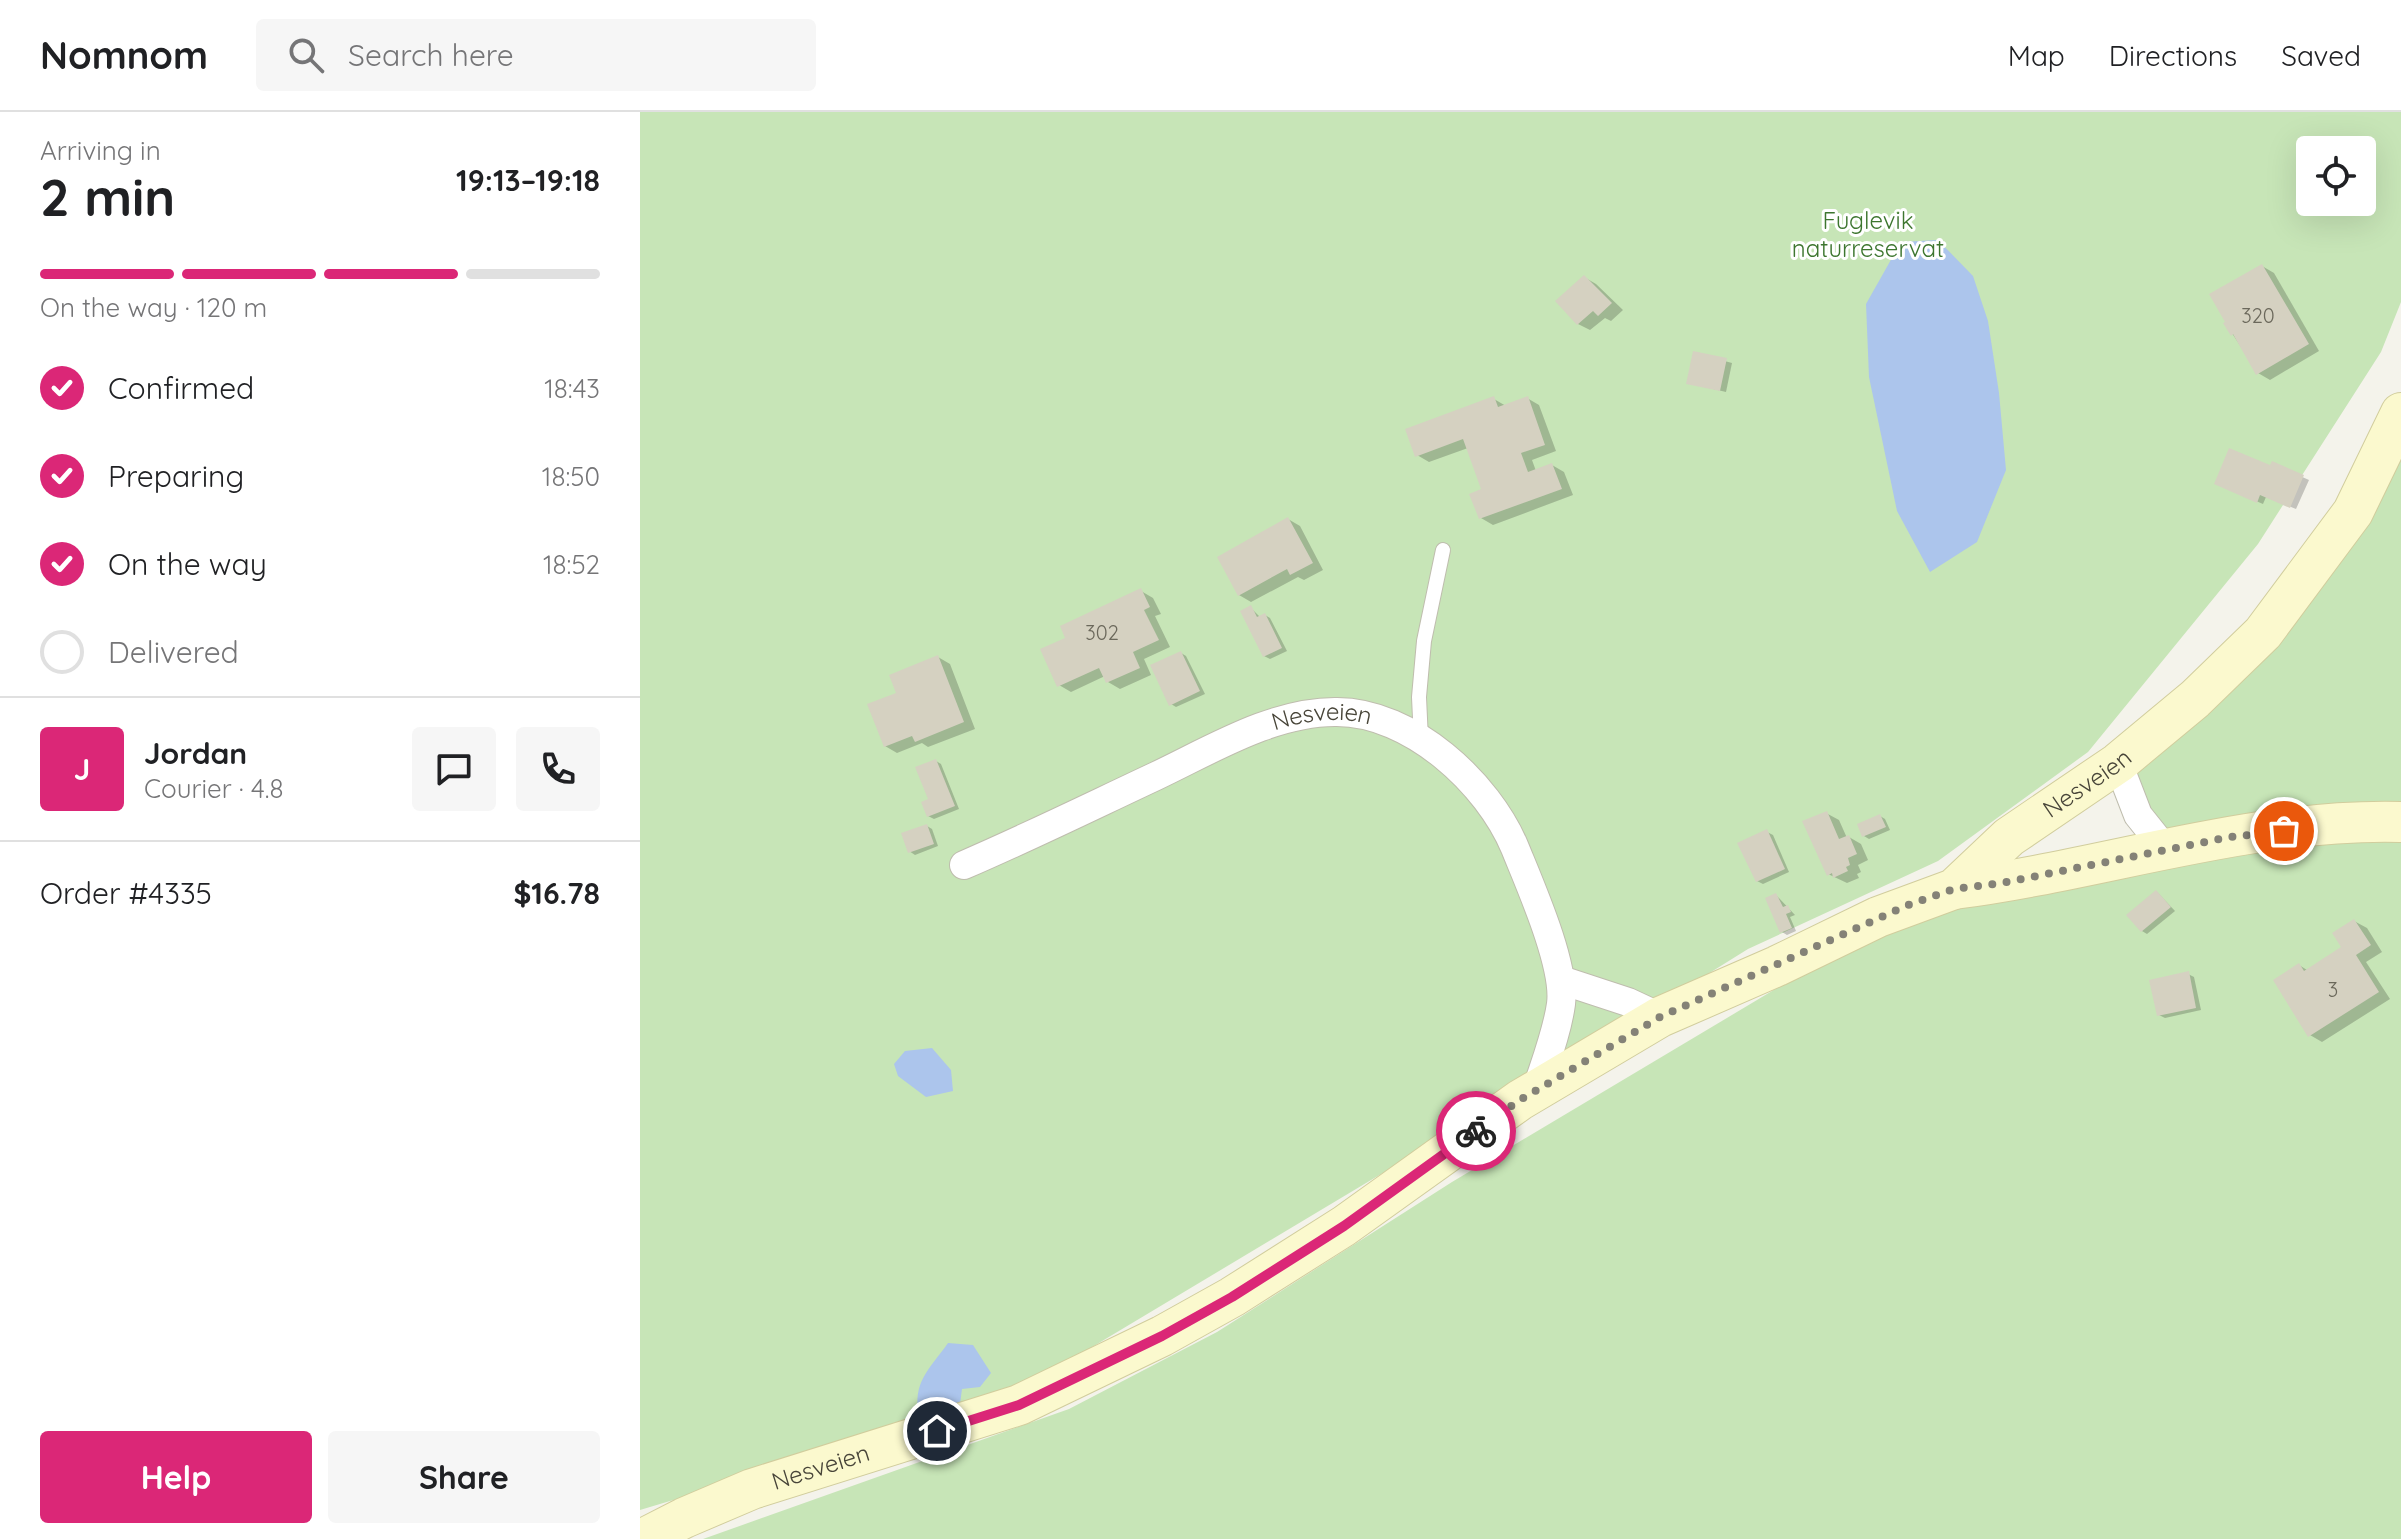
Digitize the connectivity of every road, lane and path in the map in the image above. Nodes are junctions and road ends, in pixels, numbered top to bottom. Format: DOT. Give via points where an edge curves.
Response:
graph roads {
  1 [pos="2401,413"];
  2 [pos="1443,550"];
  3 [pos="1421,740"];
  4 [pos="2118,763"];
  5 [pos="2401,822"];
  6 [pos="2166,850"];
  7 [pos="964,865"];
  8 [pos="1954,889"];
  9 [pos="1561,980"];
  10 [pos="1660,1017"];
  11 [pos="1536,1091"];
  12 [pos="643,1539"];
  1 -- 4 [label="main road, Nesveien" via="2353,512 2263,633"];
  2 -- 3 [label="lane" via="1424,641"];
  3 -- 7 [label="street, Nesveien" via="1385,720 1338,712 1291,718 1238,737"];
  3 -- 9 [label="street, Nesveien" via="1491,802 1537,901"];
  4 -- 6 [label="street" via="2138,815"];
  4 -- 8 [label="main road, Nesveien" via="2009,837"];
  5 -- 6 [label="main road" via="2364,821 2244,835"];
  6 -- 8 [label="main road"];
  8 -- 10 [label="main road, Nesveien" via="1878,917"];
  9 -- 10 [label="street"];
  9 -- 11 [label="street, Nesveien" via="1561,1003"];
  10 -- 11 [label="main road, Nesveien"];
  11 -- 12 [label="main road, Nesveien" via="1344,1226 1162,1336 1019,1405 752,1489"];
}
